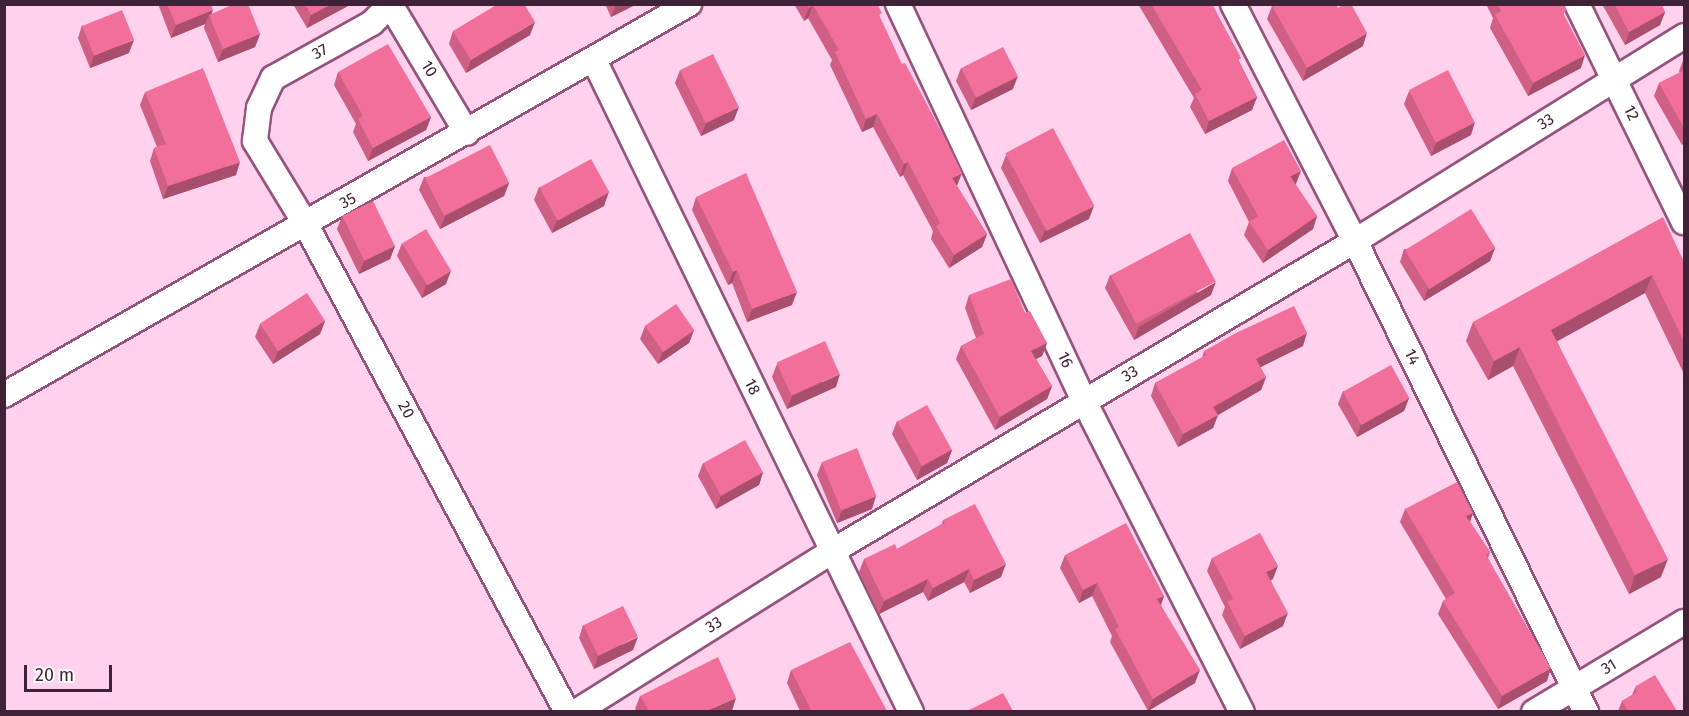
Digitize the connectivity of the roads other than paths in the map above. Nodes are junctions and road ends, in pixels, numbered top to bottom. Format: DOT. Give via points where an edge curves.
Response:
graph roads {
  1 [pos="689,4"];
  2 [pos="898,4"];
  3 [pos="1233,4"];
  4 [pos="1577,4"];
  5 [pos="391,5"];
  6 [pos="1684,36"];
  7 [pos="595,62"];
  8 [pos="1615,79"];
  9 [pos="258,108"];
  10 [pos="467,133"];
  11 [pos="1684,222"];
  12 [pos="306,225"];
  13 [pos="1355,241"];
  14 [pos="4,395"];
  15 [pos="1084,401"];
  16 [pos="831,552"];
  17 [pos="1684,622"];
  18 [pos="1574,687"];
  19 [pos="567,711"];
  20 [pos="576,711"];
  21 [pos="911,711"];
  22 [pos="1242,711"];
  23 [pos="1534,711"];
  24 [pos="1586,711"];
  1 -- 7 [label="street, 35"];
  2 -- 15 [label="street, 16"];
  3 -- 13 [label="street, 14"];
  4 -- 8 [label="street, 12"];
  5 -- 9 [label="street, 37" via="372,23 273,78"];
  5 -- 10 [label="street, 10"];
  6 -- 8 [label="street, 33"];
  7 -- 10 [label="street, 35"];
  7 -- 16 [label="street, 18"];
  8 -- 11 [label="street, 12"];
  8 -- 13 [label="street, 33"];
  9 -- 12 [label="street, 20" via="255,141"];
  10 -- 12 [label="street, 35"];
  12 -- 14 [label="street, 35"];
  12 -- 19 [label="street, 20"];
  13 -- 15 [label="street, 33"];
  13 -- 18 [label="street, 14"];
  15 -- 16 [label="street, 33"];
  15 -- 22 [label="street, 16"];
  16 -- 20 [label="street, 33"];
  16 -- 21 [label="street, 18"];
  17 -- 18 [label="street, 31"];
  18 -- 23 [label="street, 31"];
  18 -- 24 [label="street, 14"];
}
